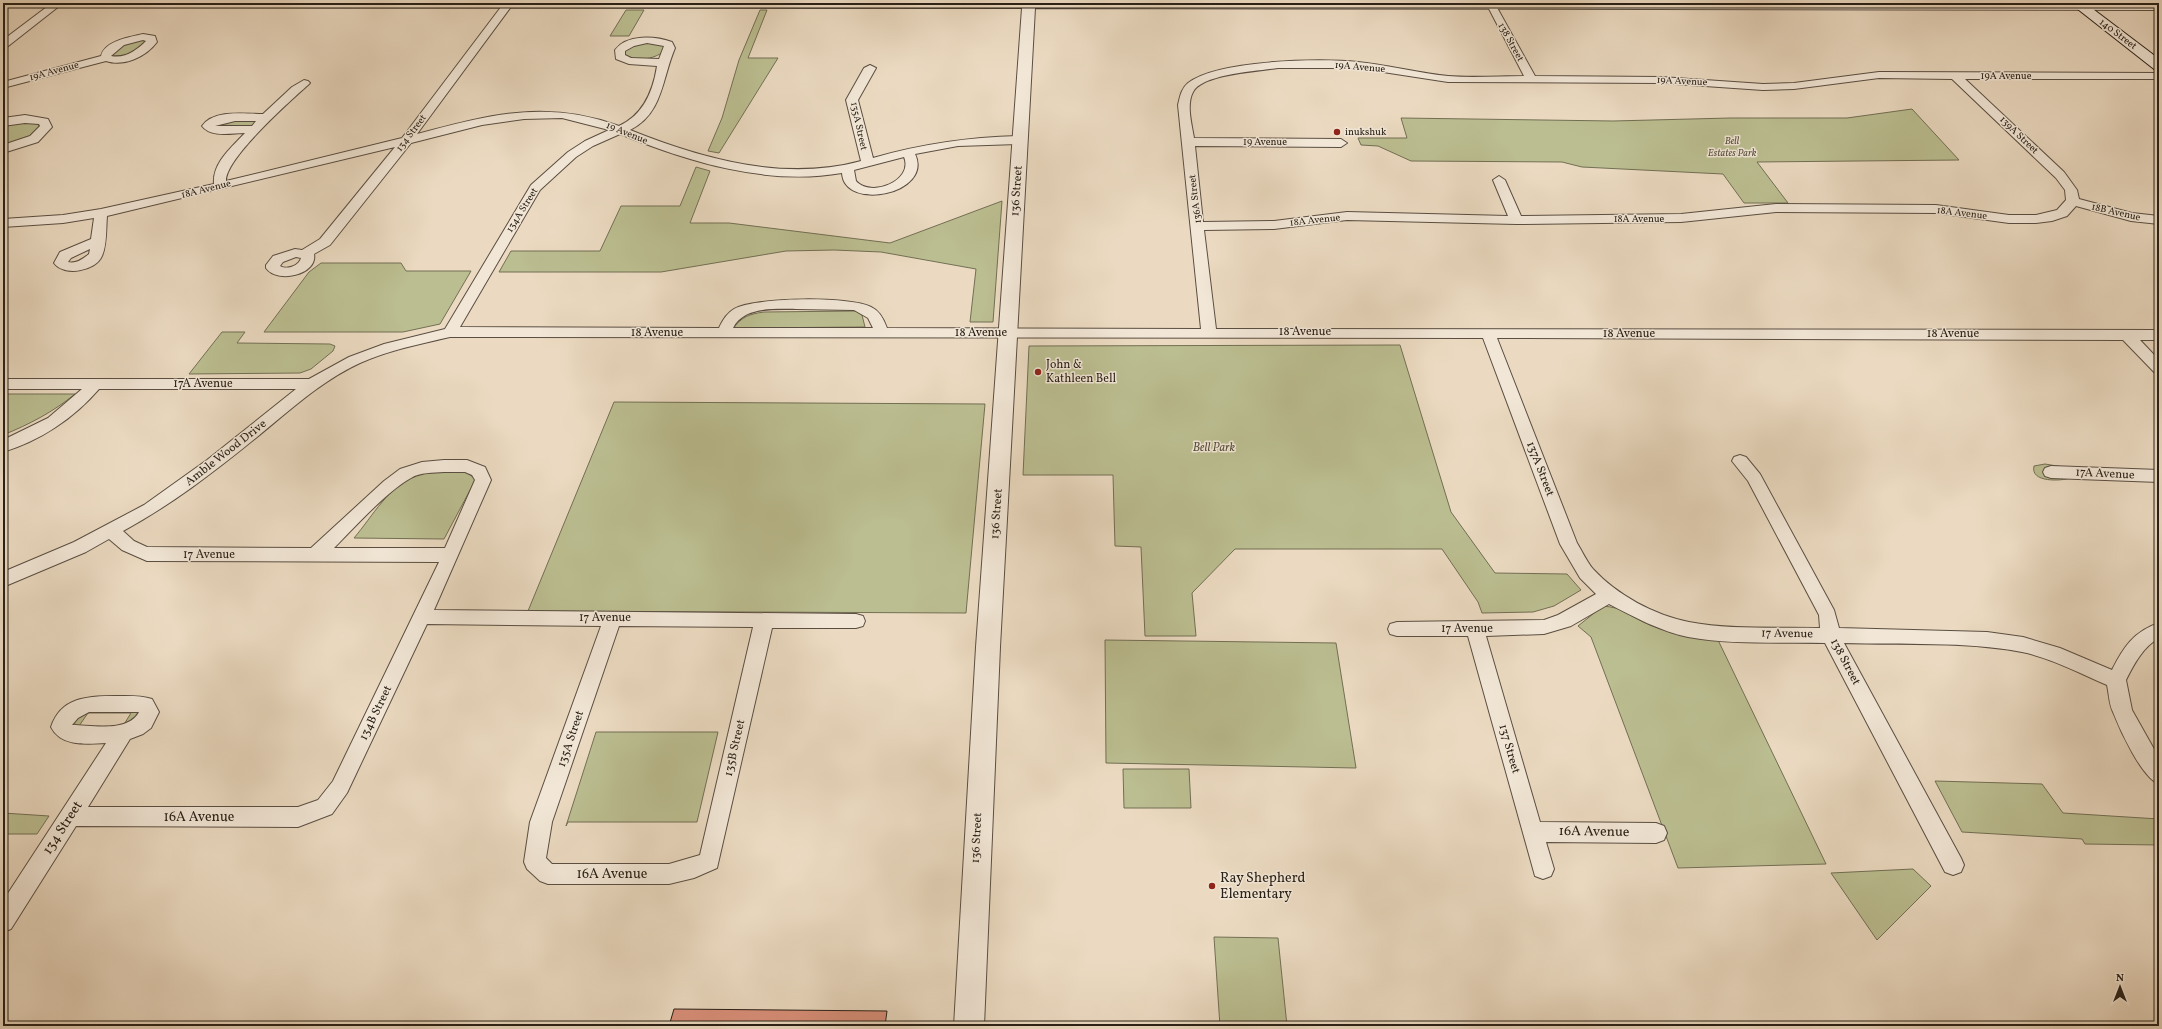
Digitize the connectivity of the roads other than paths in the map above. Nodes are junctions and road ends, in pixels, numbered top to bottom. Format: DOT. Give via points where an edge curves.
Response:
graph roads {
  1 [pos="3,3"];
  2 [pos="46,3"];
  3 [pos="58,3"];
  4 [pos="509,3"];
  5 [pos="1029,4"];
  6 [pos="1381,4"];
  7 [pos="1490,4"];
  8 [pos="2079,4"];
  9 [pos="2159,6"];
  10 [pos="12,27"];
  11 [pos="24,27"];
  12 [pos="3,34"];
  13 [pos="3,45"];
  14 [pos="106,58"];
  15 [pos="663,63"];
  16 [pos="2159,66"];
  17 [pos="870,68"];
  18 [pos="1956,76"];
  19 [pos="2159,76"];
  20 [pos="1208,77"];
  21 [pos="1532,80"];
  22 [pos="304,83"];
  23 [pos="3,85"];
  24 [pos="267,118"];
  25 [pos="3,122"];
  26 [pos="256,129"];
  27 [pos="620,129"];
  28 [pos="406,140"];
  29 [pos="1020,140"];
  30 [pos="1188,142"];
  31 [pos="1341,143"];
  32 [pos="3,149"];
  33 [pos="908,152"];
  34 [pos="868,163"];
  35 [pos="848,169"];
  36 [pos="1499,180"];
  37 [pos="220,185"];
  38 [pos="2073,201"];
  39 [pos="101,213"];
  40 [pos="1516,220"];
  41 [pos="2159,220"];
  42 [pos="3,222"];
  43 [pos="1198,226"];
  44 [pos="97,241"];
  45 [pos="305,254"];
  46 [pos="450,332"];
  47 [pos="1008,332"];
  48 [pos="1209,332"];
  49 [pos="724,333"];
  50 [pos="882,333"];
  51 [pos="1488,333"];
  52 [pos="2127,335"];
  53 [pos="2159,335"];
  54 [pos="2159,369"];
  55 [pos="3,384"];
  56 [pos="95,384"];
  57 [pos="312,384"];
  58 [pos="3,446"];
  59 [pos="1740,461"];
  60 [pos="2051,472"];
  61 [pos="2159,476"];
  62 [pos="113,531"];
  63 [pos="314,555"];
  64 [pos="451,555"];
  65 [pos="3,580"];
  66 [pos="1609,595"];
  67 [pos="422,617"];
  68 [pos="613,618"];
  69 [pos="764,620"];
  70 [pos="856,621"];
  71 [pos="1397,629"];
  72 [pos="1476,629"];
  73 [pos="2159,630"];
  74 [pos="1830,634"];
  75 [pos="2116,680"];
  76 [pos="123,734"];
  77 [pos="2159,775"];
  78 [pos="325,806"];
  79 [pos="70,816"];
  80 [pos="1532,832"];
  81 [pos="1656,833"];
  82 [pos="534,862"];
  83 [pos="1953,865"];
  84 [pos="694,868"];
  85 [pos="1543,869"];
  86 [pos="3,921"];
  87 [pos="968,1026"];
  1 -- 2 [label="street"];
  2 -- 3 [label="street"];
  2 -- 10 [label="street"];
  3 -- 4 [label="street"];
  3 -- 11 [label="street"];
  4 -- 5 [label="street"];
  4 -- 28 [label="street, 134 Street"];
  5 -- 6 [label="street"];
  5 -- 29 [label="street, 136 Street"];
  6 -- 7 [label="street"];
  7 -- 8 [label="street"];
  7 -- 21 [label="street, 138 Street"];
  8 -- 9 [label="street"];
  8 -- 16 [label="main road, 140 Street"];
  10 -- 11 [label="street"];
  10 -- 12 [label="street"];
  11 -- 13 [label="street"];
  14 -- 23 [label="street, 19A Avenue"];
  15 -- 27 [label="street, 134A Street" via="662,74 645,113"];
  17 -- 34 [label="street, 135A Street" via="852,100"];
  18 -- 19 [label="street, 19A Avenue"];
  18 -- 21 [label="street, 19A Avenue" via="1879,75 1794,86 1661,80"];
  18 -- 38 [label="street, 139A Street" via="2060,175 2071,190"];
  20 -- 21 [label="street, 19A Avenue" via="1267,66 1341,64 1448,79"];
  20 -- 30 [label="street, 136A Street" via="1192,86 1184,98"];
  22 -- 24 [label="street"];
  24 -- 26 [label="street"];
  24 -- 26 [label="street" via="222,118 208,126 214,130"];
  25 -- 32 [label="street" via="36,119 44,121 46,127 34,139"];
  26 -- 37 [label="street" via="220,172"];
  27 -- 28 [label="street, 19 Avenue" via="572,116 544,114 492,121"];
  27 -- 35 [label="street, 19 Avenue" via="674,151 742,167 799,173"];
  27 -- 46 [label="street, 134A Street" via="574,153 548,173 535,188"];
  28 -- 37 [label="street, 18A Avenue"];
  28 -- 45 [label="street, 134 Street" via="325,242"];
  29 -- 33 [label="street, 19 Avenue" via="951,144"];
  29 -- 47 [label="street, 136 Street"];
  30 -- 31 [label="street, 19 Avenue"];
  30 -- 43 [label="street, 136A Street"];
  33 -- 34 [label="street, 19 Avenue"];
  33 -- 35 [label="street" via="913,166 911,175 899,185 883,190 862,191 854,187"];
  34 -- 35 [label="street, 19 Avenue"];
  36 -- 40 [label="street"];
  37 -- 39 [label="street, 18A Avenue"];
  38 -- 40 [label="street, 18A Avenue" via="2062,212 2052,217 2036,219 2009,219 1915,208 1776,208 1681,218"];
  38 -- 41 [label="street, 18B Avenue" via="2131,217"];
  39 -- 42 [label="street, 18A Avenue" via="63,219"];
  39 -- 44 [label="street"];
  40 -- 43 [label="street, 18A Avenue" via="1346,216 1274,225"];
  43 -- 48 [label="street, 136A Street"];
  46 -- 49 [label="street, 18 Avenue"];
  46 -- 57 [label="street, Amble Wood Drive" via="388,347 354,360"];
  47 -- 48 [label="street, 18 Avenue"];
  47 -- 50 [label="street, 18 Avenue"];
  47 -- 87 [label="street, 136 Street"];
  48 -- 51 [label="street, 18 Avenue"];
  49 -- 50 [label="street, 18 Avenue"];
  49 -- 50 [label="street" via="729,322 740,312 760,307 855,306 869,310 877,319"];
  51 -- 52 [label="street, 18 Avenue"];
  51 -- 66 [label="street, 137A Street" via="1569,544 1586,572"];
  52 -- 53 [label="street, 18 Avenue"];
  52 -- 54 [label="street"];
  55 -- 56 [label="street, 17A Avenue"];
  56 -- 57 [label="street, 17A Avenue"];
  56 -- 58 [label="street" via="86,396 65,414 37,431"];
  57 -- 62 [label="street, Amble Wood Drive" via="184,487"];
  59 -- 74 [label="street, 138 Street" via="1754,478 1828,615"];
  60 -- 61 [label="street, 17A Avenue"];
  62 -- 63 [label="street, 17 Avenue" via="129,548 147,554"];
  62 -- 65 [label="street, Amble Wood Drive"];
  63 -- 64 [label="street, 17 Avenue"];
  63 -- 64 [label="street" via="406,473 422,468 467,466 480,471 483,480"];
  64 -- 67 [label="street"];
  66 -- 72 [label="street, 17 Avenue" via="1564,621 1544,627"];
  66 -- 74 [label="street, 17 Avenue" via="1647,615 1688,629 1721,633"];
  67 -- 68 [label="street, 17 Avenue"];
  67 -- 78 [label="street, 134B Street" via="340,787"];
  68 -- 69 [label="street, 17 Avenue"];
  68 -- 82 [label="street, 135A Street" via="541,822"];
  69 -- 70 [label="street, 17 Avenue"];
  69 -- 84 [label="street, 135B Street" via="709,861"];
  71 -- 72 [label="street, 17 Avenue"];
  72 -- 80 [label="street, 137 Street"];
  73 -- 75 [label="street" via="2148,633 2130,655"];
  74 -- 75 [label="street, 17 Avenue" via="1988,639 2023,645 2060,656"];
  74 -- 83 [label="street, 138 Street"];
  75 -- 77 [label="street" via="2122,711 2145,755"];
  76 -- 79 [label="street, 134 Street"];
  78 -- 79 [label="street, 16A Avenue" via="298,817"];
  79 -- 86 [label="street, 134 Street"];
  80 -- 81 [label="street, 16A Avenue"];
  80 -- 85 [label="street, 137 Street"];
  82 -- 84 [label="street, 16A Avenue" via="548,874 669,874"];
}
